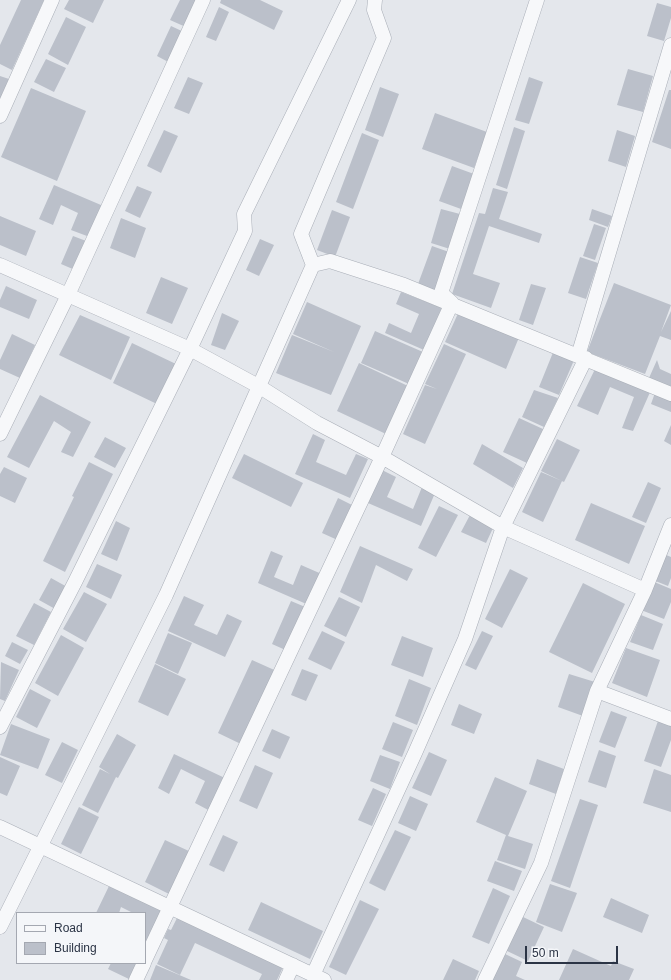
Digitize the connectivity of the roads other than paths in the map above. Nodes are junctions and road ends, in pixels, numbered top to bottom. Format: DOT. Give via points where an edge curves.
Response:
graph roads {
  1 [pos="52,0"];
  2 [pos="203,0"];
  3 [pos="349,0"];
  4 [pos="375,0"];
  5 [pos="537,0"];
  6 [pos="671,45"];
  7 [pos="0,116"];
  8 [pos="0,265"];
  9 [pos="313,265"];
  10 [pos="68,295"];
  11 [pos="452,303"];
  12 [pos="190,349"];
  13 [pos="582,357"];
  14 [pos="260,386"];
  15 [pos="671,394"];
  16 [pos="0,434"];
  17 [pos="382,457"];
  18 [pos="671,525"];
  19 [pos="504,527"];
  20 [pos="646,590"];
  21 [pos="596,692"];
  22 [pos="671,719"];
  23 [pos="0,727"];
  24 [pos="0,827"];
  25 [pos="40,845"];
  26 [pos="169,906"];
  27 [pos="0,927"];
  28 [pos="146,958"];
  29 [pos="143,964"];
  30 [pos="293,965"];
  31 [pos="318,977"];
  32 [pos="136,980"];
  33 [pos="286,980"];
  34 [pos="485,980"];
  1 -- 7 [label="street"];
  2 -- 10 [label="street"];
  3 -- 12 [label="street" via="244,214 245,231"];
  4 -- 9 [label="street" via="374,10 384,38 301,234"];
  5 -- 11 [label="street" via="441,293"];
  6 -- 13 [label="street"];
  8 -- 10 [label="street"];
  9 -- 11 [label="street" via="330,261"];
  9 -- 14 [label="street"];
  10 -- 12 [label="street"];
  10 -- 16 [label="street"];
  11 -- 13 [label="street"];
  11 -- 17 [label="street"];
  12 -- 14 [label="street"];
  12 -- 23 [label="street"];
  13 -- 15 [label="street"];
  13 -- 19 [label="street"];
  14 -- 17 [label="street" via="317,422"];
  14 -- 25 [label="street" via="166,595"];
  17 -- 19 [label="street"];
  17 -- 26 [label="street"];
  18 -- 20 [label="street"];
  19 -- 20 [label="street"];
  19 -- 31 [label="street" via="465,639"];
  20 -- 21 [label="street"];
  21 -- 22 [label="street"];
  21 -- 34 [label="street" via="541,862"];
  24 -- 25 [label="street"];
  25 -- 26 [label="street"];
  25 -- 27 [label="street"];
  26 -- 28 [label="street"];
  26 -- 30 [label="street"];
  29 -- 32 [label="street"];
  30 -- 31 [label="street"];
  30 -- 33 [label="street"];
}
